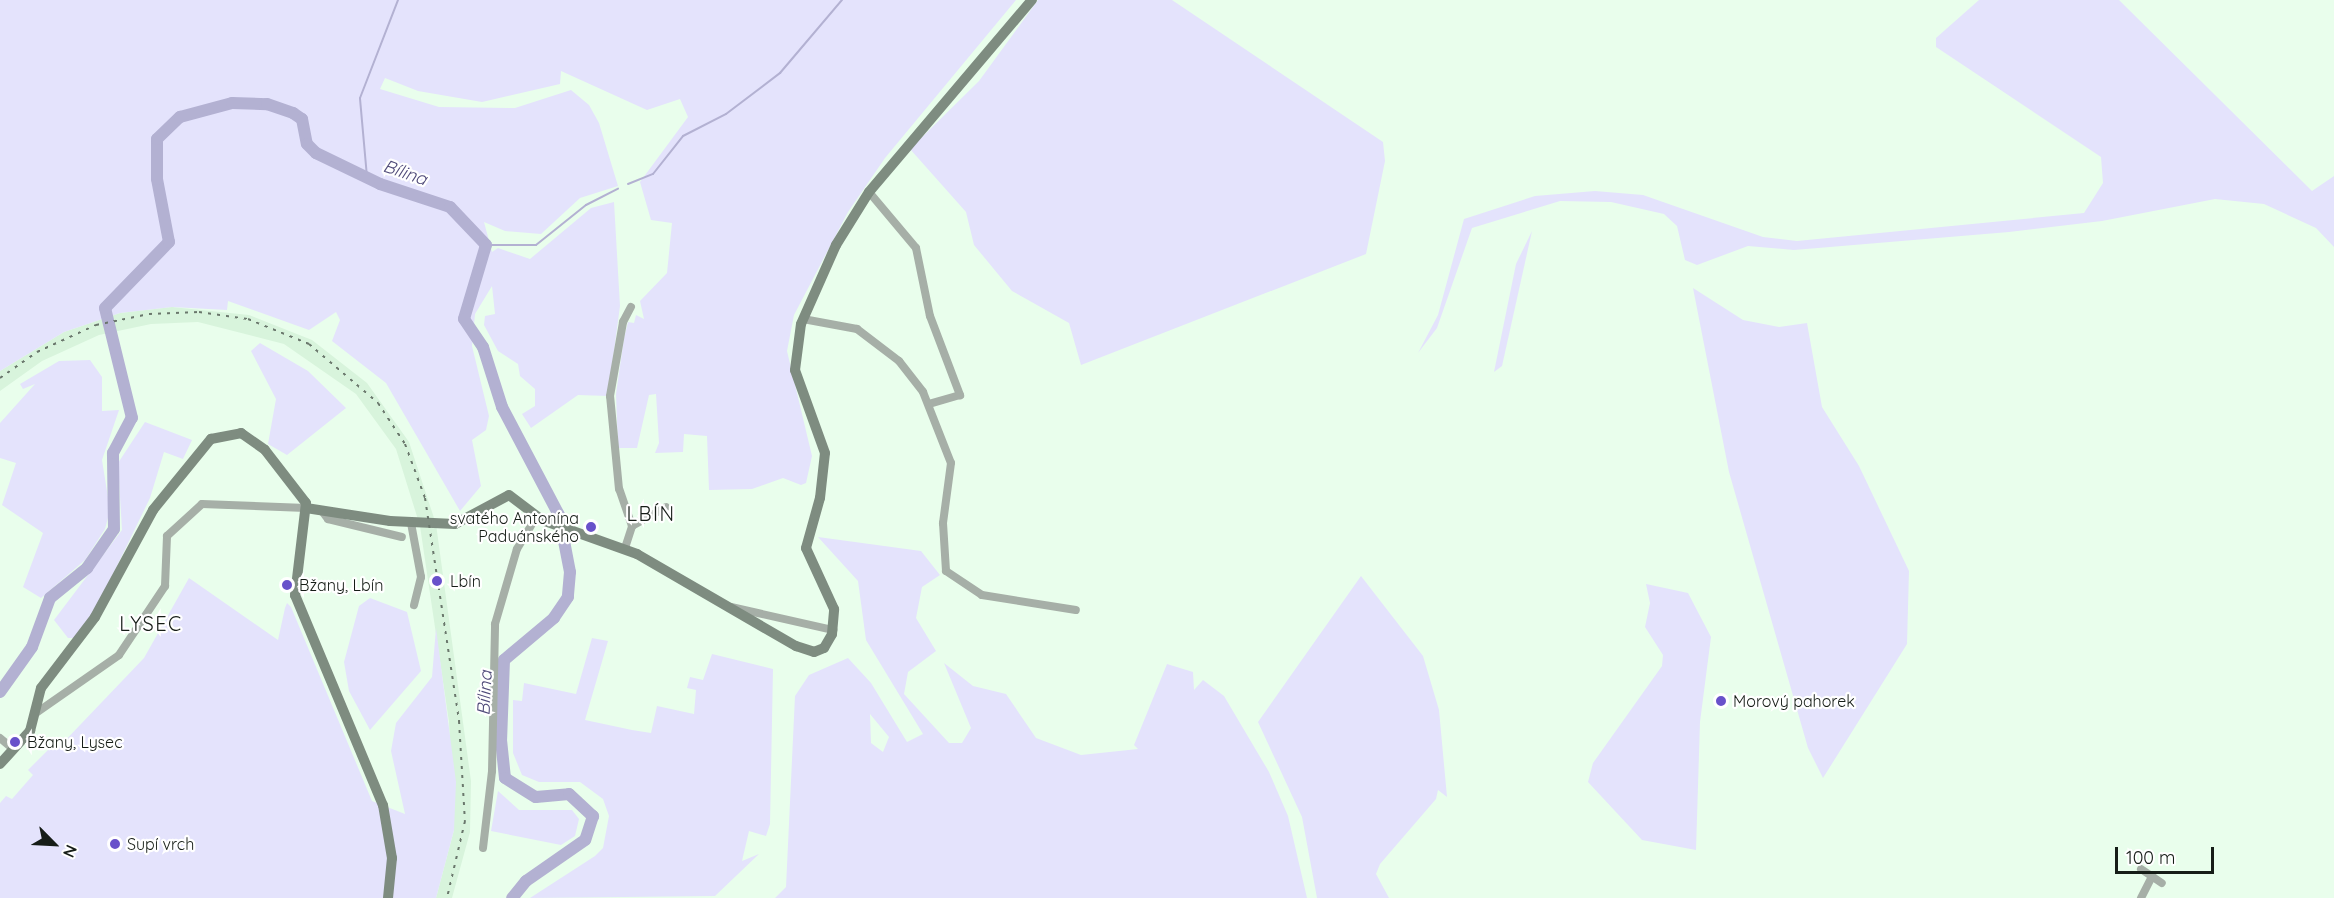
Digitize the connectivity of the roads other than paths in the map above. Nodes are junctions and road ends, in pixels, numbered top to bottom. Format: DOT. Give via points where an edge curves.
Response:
graph roads {
  1 [pos="1032,0"];
  2 [pos="869,192"];
  3 [pos="631,307"];
  4 [pos="803,319"];
  5 [pos="929,405"];
  6 [pos="666,507"];
  7 [pos="306,508"];
  8 [pos="322,511"];
  9 [pos="536,517"];
  10 [pos="411,523"];
  11 [pos="632,526"];
  12 [pos="402,537"];
  13 [pos="625,548"];
  14 [pos="414,605"];
  15 [pos="728,607"];
  16 [pos="1076,610"];
  17 [pos="833,630"];
  18 [pos="36,713"];
  19 [pos="0,738"];
  20 [pos="13,749"];
  21 [pos="0,764"];
  22 [pos="483,848"];
  23 [pos="2141,869"];
  24 [pos="2152,876"];
  25 [pos="2162,883"];
  26 [pos="388,898"];
  27 [pos="2141,898"];
  1 -- 2 [label="street"];
  2 -- 4 [label="street" via="836,245"];
  2 -- 5 [label="street" via="916,248 930,316 960,395"];
  3 -- 11 [label="street" via="612,385 609,432"];
  4 -- 5 [label="street" via="847,325 879,342 913,378"];
  4 -- 17 [label="street" via="795,370 825,453 825,469 806,548 832,601"];
  5 -- 16 [label="street" via="951,463 943,523 946,571 982,595"];
  6 -- 11 [label="street"];
  7 -- 8 [label="street"];
  7 -- 18 [label="street" via="202,504 166,536 165,586 119,655"];
  7 -- 18 [label="street" via="301,493 254,440 235,432 211,439 143,524 95,617 41,688"];
  7 -- 26 [label="street" via="295,558 295,595 383,805 392,858"];
  8 -- 10 [label="street"];
  8 -- 12 [label="street" via="327,519"];
  9 -- 10 [label="street" via="509,495 463,522"];
  9 -- 13 [label="street"];
  9 -- 22 [label="street" via="517,549 495,624 492,771"];
  10 -- 14 [label="street" via="421,577"];
  11 -- 13 [label="street"];
  13 -- 15 [label="street"];
  15 -- 17 [label="street"];
  15 -- 17 [label="street" via="807,651 824,648"];
  18 -- 20 [label="street" via="30,731"];
  19 -- 20 [label="street"];
  20 -- 21 [label="street"];
  23 -- 24 [label="street"];
  24 -- 25 [label="street"];
  24 -- 27 [label="street"];
}
